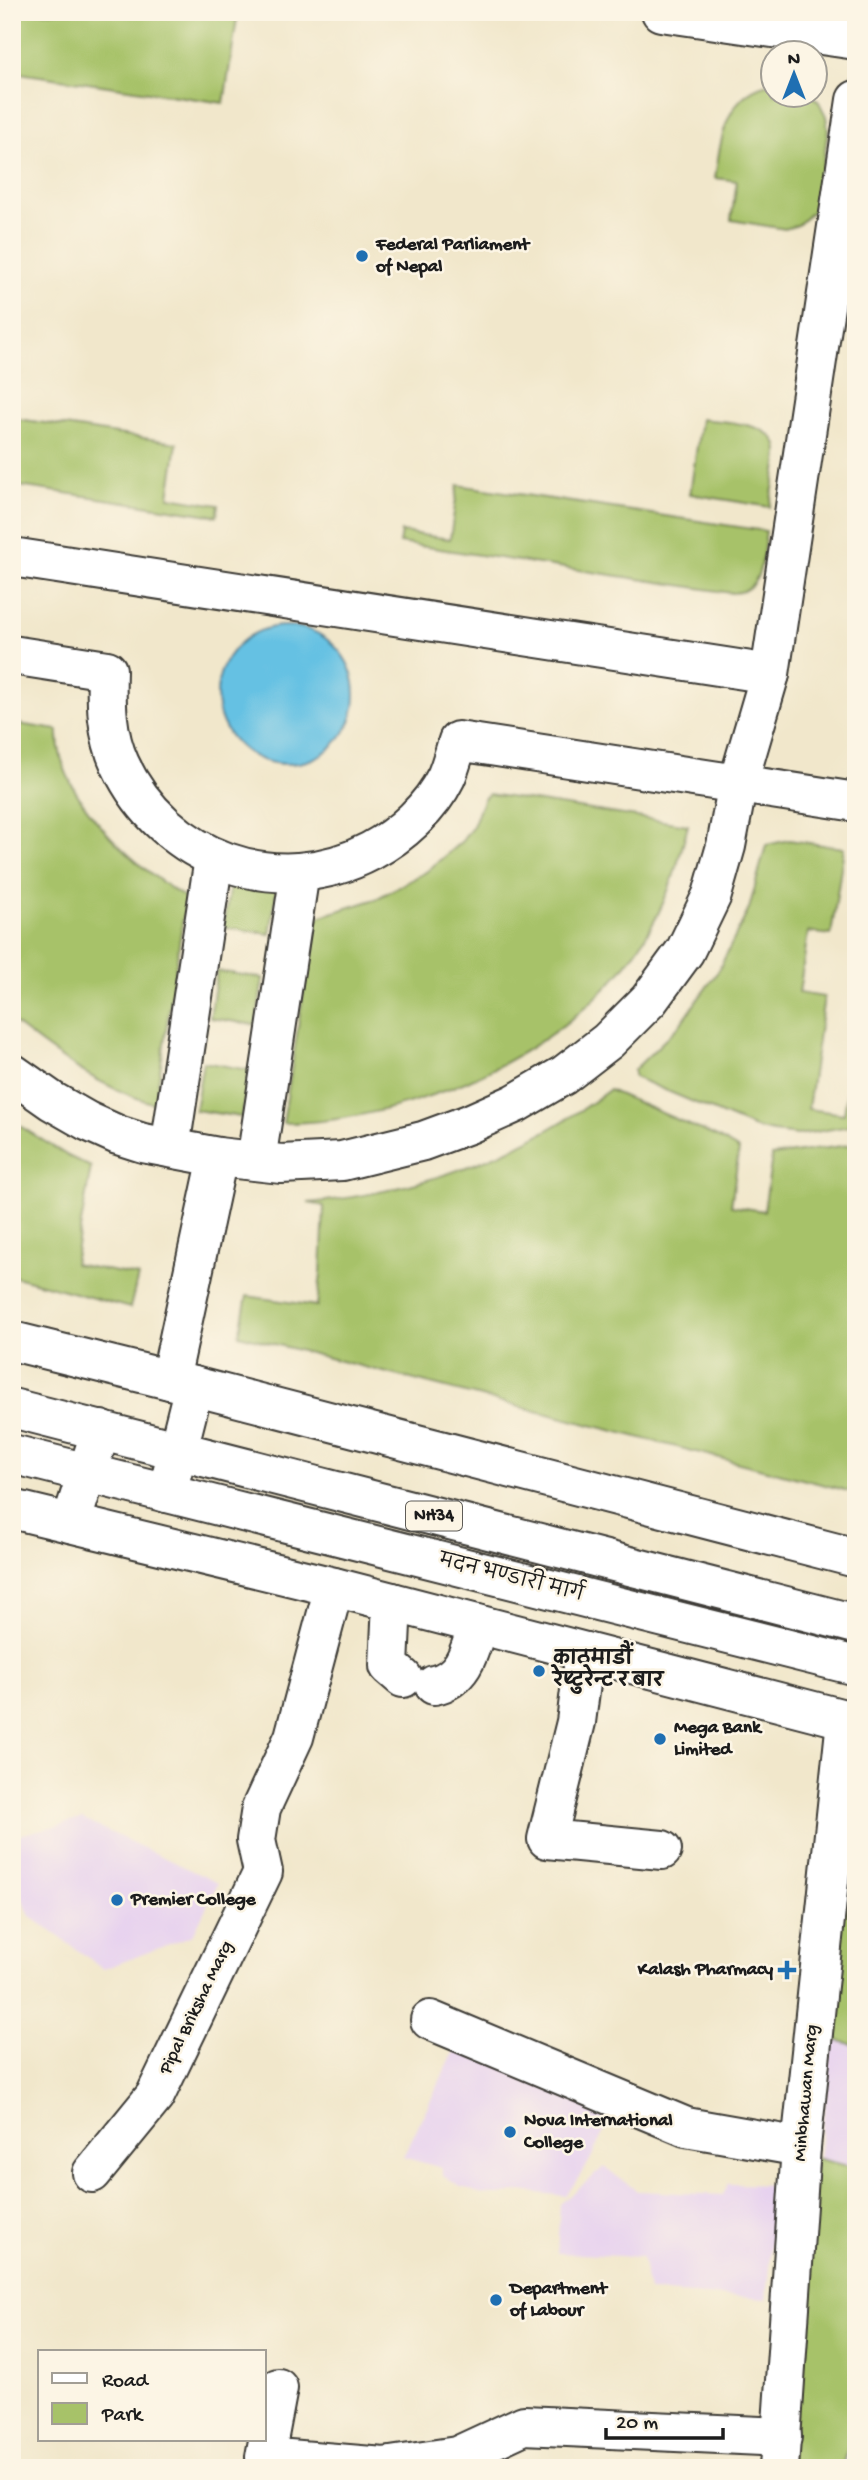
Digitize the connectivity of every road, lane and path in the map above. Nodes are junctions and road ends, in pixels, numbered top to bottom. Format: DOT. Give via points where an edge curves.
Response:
graph roads {
  1 [pos="662,12"];
  2 [pos="856,40"];
  3 [pos="856,100"];
  4 [pos="843,268"];
  5 [pos="12,557"];
  6 [pos="12,655"];
  7 [pos="770,674"];
  8 [pos="738,783"];
  9 [pos="856,802"];
  10 [pos="214,858"];
  11 [pos="300,872"];
  12 [pos="12,1073"];
  13 [pos="170,1148"];
  14 [pos="218,1157"];
  15 [pos="256,1161"];
  16 [pos="12,1341"];
  17 [pos="182,1383"];
  18 [pos="12,1408"];
  19 [pos="101,1430"];
  20 [pos="178,1450"];
  21 [pos="12,1454"];
  22 [pos="87,1473"];
  23 [pos="167,1493"];
  24 [pos="12,1509"];
  25 [pos="71,1523"];
  26 [pos="856,1558"];
  27 [pos="334,1587"];
  28 [pos="392,1602"];
  29 [pos="478,1624"];
  30 [pos="856,1624"];
  31 [pos="585,1652"];
  32 [pos="856,1665"];
  33 [pos="851,1721"];
  34 [pos="662,1850"];
  35 [pos="430,2020"];
  36 [pos="801,2147"];
  37 [pos="92,2173"];
  38 [pos="278,2388"];
  39 [pos="780,2452"];
  1 -- 2 [label="main road"];
  3 -- 4 [label="main road"];
  4 -- 7 [label="main road"];
  5 -- 7 [label="main road"];
  6 -- 10 [label="main road" via="107,670 110,732 134,790 176,836"];
  7 -- 8 [label="main road"];
  8 -- 9 [label="main road"];
  8 -- 11 [label="main road" via="458,741 446,777 407,826 354,860"];
  8 -- 15 [label="main road" via="712,895 685,951 649,1000 608,1041 564,1075 516,1102 423,1141 342,1161"];
  10 -- 11 [label="main road" via="262,871"];
  10 -- 13 [label="main road"];
  11 -- 15 [label="main road"];
  12 -- 13 [label="main road" via="87,1121 130,1139"];
  13 -- 14 [label="main road"];
  14 -- 15 [label="main road"];
  14 -- 17 [label="main road"];
  16 -- 17 [label="main road"];
  17 -- 20 [label="main road"];
  17 -- 26 [label="main road"];
  18 -- 19 [label="main road, NH34"];
  19 -- 20 [label="main road, NH34"];
  19 -- 22 [label="main road"];
  20 -- 23 [label="main road"];
  20 -- 30 [label="main road, NH34"];
  21 -- 22 [label="main road, मदन भण्डारी मार्ग / NH34"];
  22 -- 23 [label="main road, मदन भण्डारी मार्ग / NH34"];
  22 -- 25 [label="main road"];
  23 -- 32 [label="main road, मदन भण्डारी मार्ग / NH34"];
  24 -- 25 [label="main road"];
  25 -- 27 [label="main road"];
  27 -- 28 [label="main road"];
  27 -- 37 [label="main road, Pipal Briksha Marg" via="294,1737 261,1808 256,1840 263,1871 155,2096"];
  28 -- 29 [label="main road"];
  28 -- 29 [label="main road" via="389,1666 418,1682 446,1683 464,1666"];
  29 -- 31 [label="main road"];
  31 -- 33 [label="main road"];
  31 -- 34 [label="main road" via="576,1722 547,1839"];
  33 -- 36 [label="main road, Minbhawan Marg"];
  35 -- 36 [label="main road" via="686,2127"];
  36 -- 39 [label="main road, Minbhawan Marg"];
  38 -- 39 [label="main road" via="265,2457 384,2467 457,2456 524,2425"];
}
